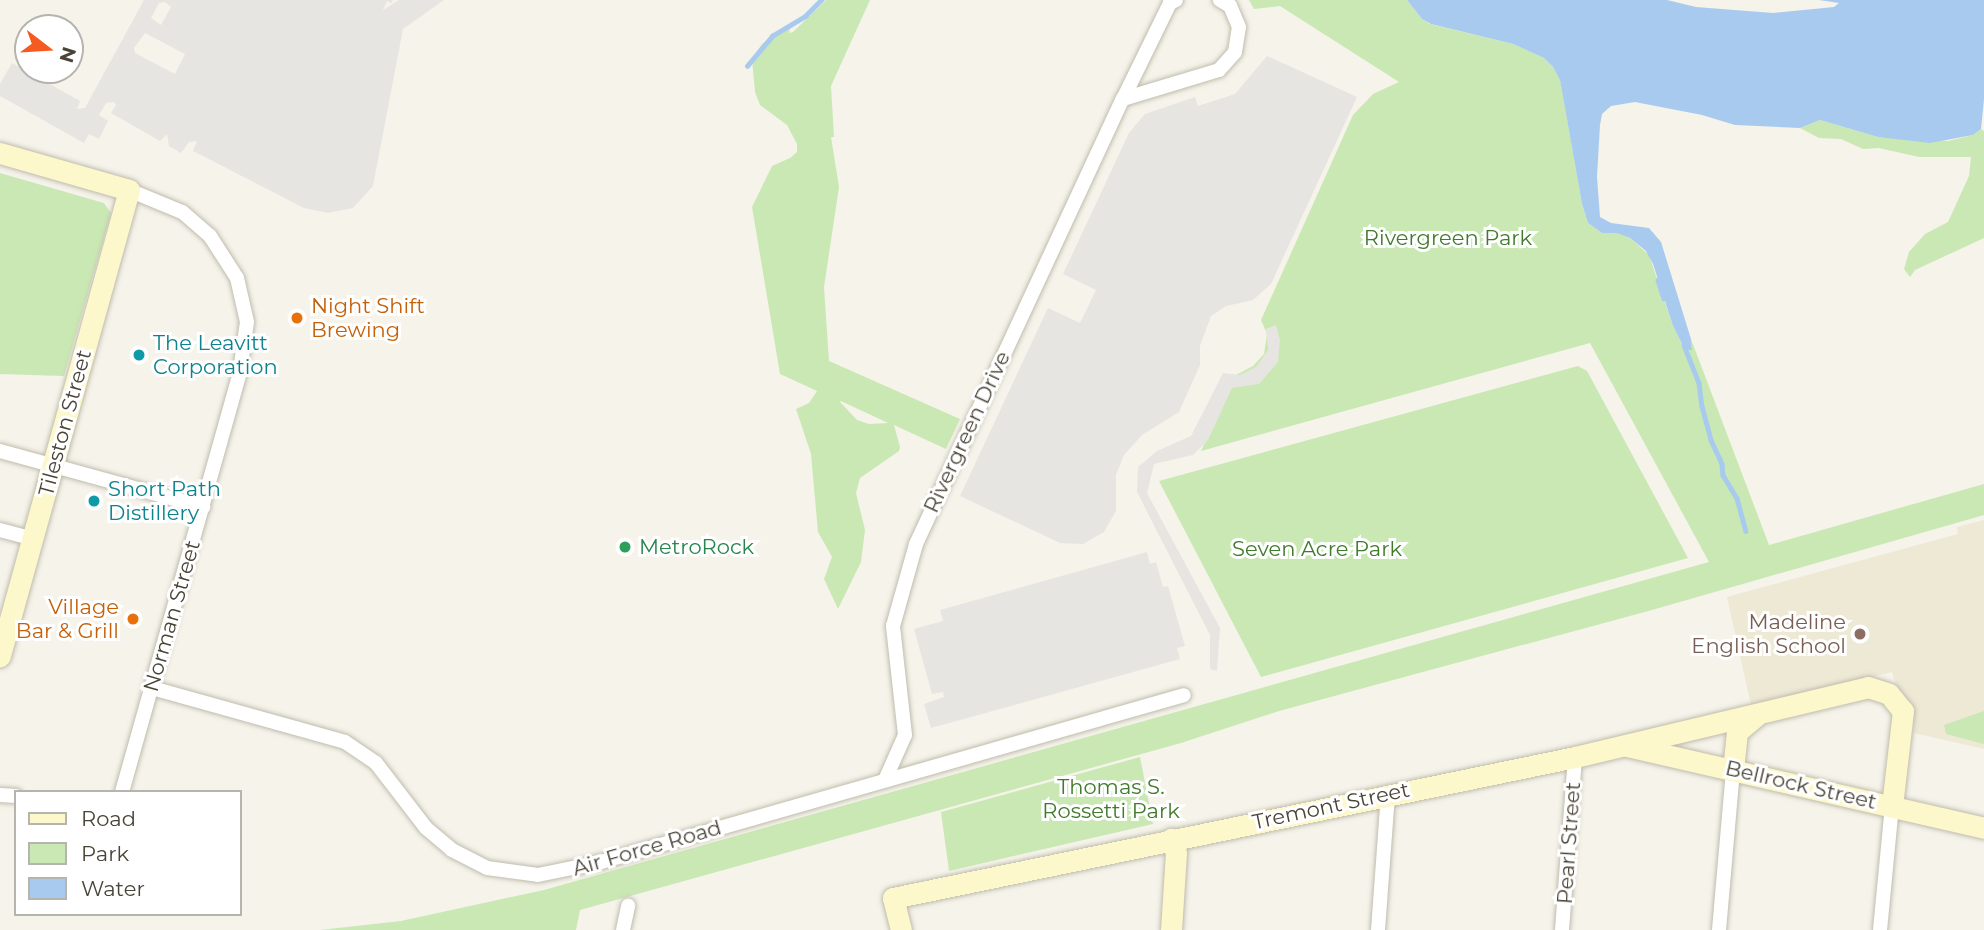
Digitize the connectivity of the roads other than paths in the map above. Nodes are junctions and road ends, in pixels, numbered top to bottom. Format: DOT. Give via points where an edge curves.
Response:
graph roads {
  1 [pos="1176,0"];
  2 [pos="1220,0"];
  3 [pos="1123,99"];
  4 [pos="0,153"];
  5 [pos="129,190"];
  6 [pos="0,451"];
  7 [pos="53,465"];
  8 [pos="203,507"];
  9 [pos="0,530"];
  10 [pos="33,538"];
  11 [pos="0,656"];
  12 [pos="152,688"];
  13 [pos="1184,695"];
  14 [pos="1769,710"];
  15 [pos="1618,746"];
  16 [pos="1575,757"];
  17 [pos="1733,770"];
  18 [pos="885,780"];
  19 [pos="123,790"];
  20 [pos="1388,794"];
  21 [pos="1892,806"];
  22 [pos="1984,828"];
  23 [pos="1171,839"];
  24 [pos="628,906"];
  25 [pos="623,930"];
  26 [pos="901,930"];
  27 [pos="1171,930"];
  28 [pos="1378,930"];
  29 [pos="1562,930"];
  30 [pos="1719,930"];
  31 [pos="1880,930"];
  1 -- 3 [label="street, Rivergreen Drive" via="1170,3"];
  2 -- 3 [label="street" via="1230,6 1239,27 1235,52 1219,70"];
  3 -- 18 [label="street, Rivergreen Drive" via="916,544 893,626 905,735"];
  4 -- 5 [label="street"];
  5 -- 7 [label="street, Tileston Street"];
  5 -- 8 [label="street, Norman Street" via="182,212 210,236 237,278 243,299 247,322 243,359"];
  6 -- 7 [label="street"];
  7 -- 8 [label="street"];
  7 -- 10 [label="street, Tileston Street"];
  8 -- 12 [label="street, Norman Street"];
  9 -- 10 [label="street"];
  10 -- 11 [label="street, Tileston Street"];
  12 -- 18 [label="street, Air Force Road" via="345,742 376,763 439,840 468,860 516,874 565,872"];
  12 -- 19 [label="street, Norman Street"];
  13 -- 18 [label="street, Air Force Road"];
  14 -- 15 [label="street, Tremont Street"];
  14 -- 17 [label="street, Tremont Street" via="1737,732"];
  14 -- 21 [label="street, Tremont Street" via="1868,687 1896,699 1903,711 1903,725"];
  15 -- 16 [label="street, Tremont Street"];
  15 -- 17 [label="street, Bellrock Street"];
  16 -- 20 [label="street, Tremont Street"];
  16 -- 29 [label="street, Pearl Street"];
  17 -- 21 [label="street, Bellrock Street"];
  17 -- 30 [label="street"];
  20 -- 23 [label="street, Tremont Street"];
  20 -- 28 [label="street"];
  21 -- 22 [label="street, Bellrock Street"];
  21 -- 31 [label="street"];
  23 -- 26 [label="street, Tremont Street" via="893,898"];
  23 -- 27 [label="street" via="1176,853"];
  24 -- 25 [label="street"];
}
